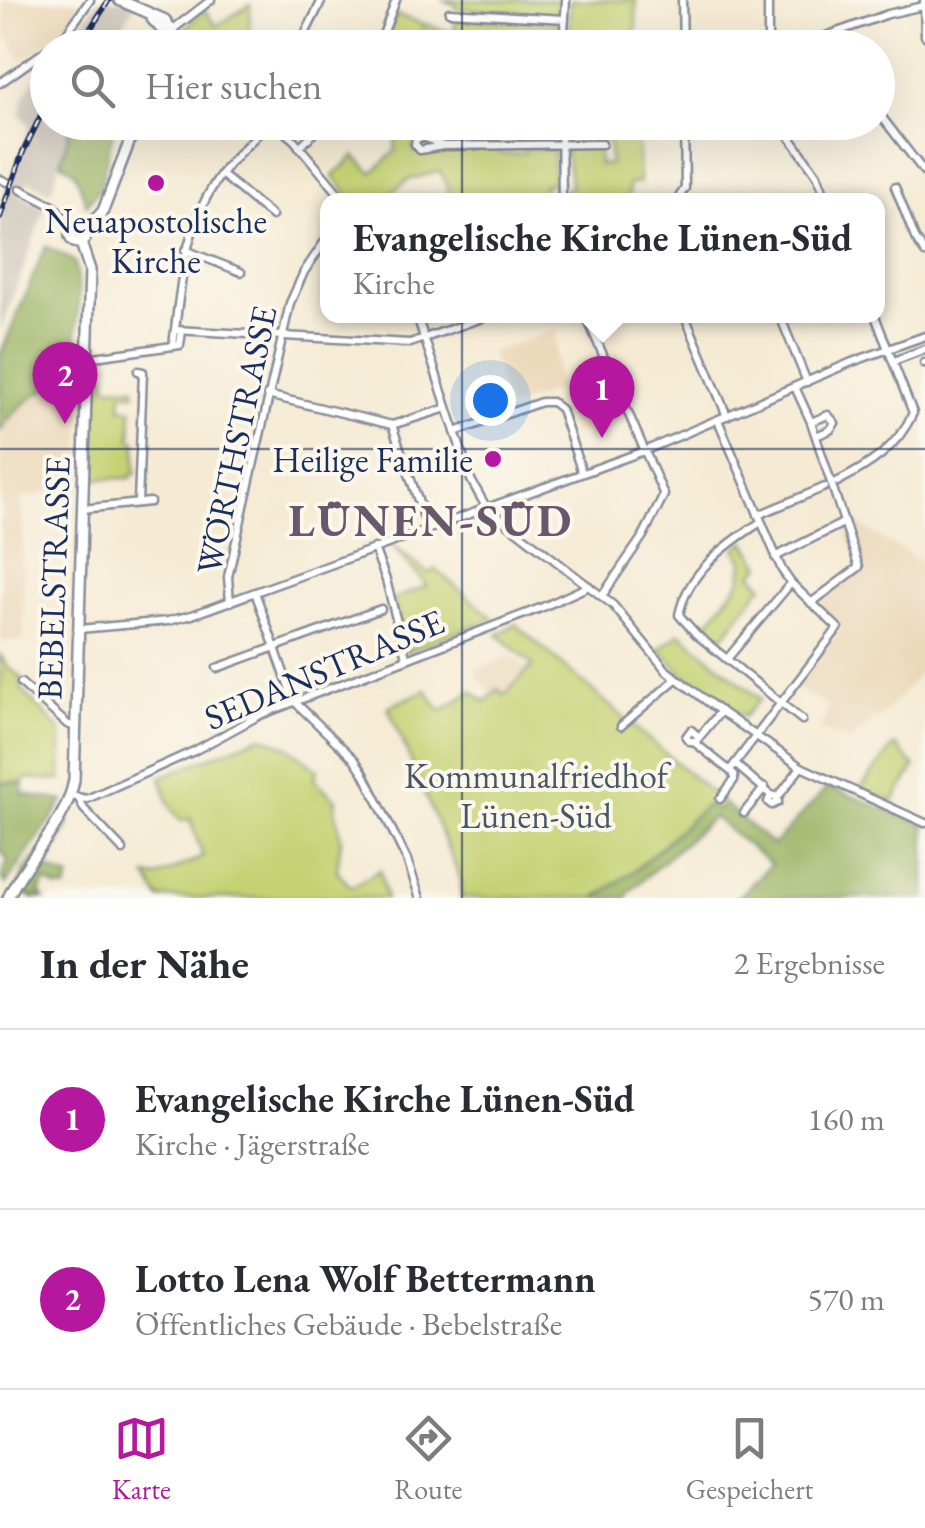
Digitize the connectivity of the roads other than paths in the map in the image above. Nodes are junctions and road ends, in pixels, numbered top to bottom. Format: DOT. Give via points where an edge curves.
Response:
graph roads {
  1 [pos="90,0"];
  2 [pos="120,0"];
  3 [pos="211,0"];
  4 [pos="322,0"];
  5 [pos="396,0"];
  6 [pos="566,0"];
  7 [pos="682,0"];
  8 [pos="768,0"];
  9 [pos="923,3"];
  10 [pos="449,12"];
  11 [pos="190,15"];
  12 [pos="565,19"];
  13 [pos="161,22"];
  14 [pos="69,30"];
  15 [pos="163,30"];
  16 [pos="178,30"];
  17 [pos="307,30"];
  18 [pos="385,30"];
  19 [pos="564,30"];
  20 [pos="683,30"];
  21 [pos="768,30"];
  22 [pos="844,30"];
  23 [pos="925,36"];
  24 [pos="30,61"];
  25 [pos="0,83"];
  26 [pos="895,134"];
  27 [pos="130,140"];
  28 [pos="254,140"];
  29 [pos="292,140"];
  30 [pos="307,140"];
  31 [pos="560,140"];
  32 [pos="684,140"];
  33 [pos="793,140"];
  34 [pos="560,144"];
  35 [pos="602,144"];
  36 [pos="443,146"];
  37 [pos="300,147"];
  38 [pos="221,174"];
  39 [pos="925,174"];
  40 [pos="0,179"];
  41 [pos="9,184"];
  42 [pos="895,186"];
  43 [pos="20,189"];
  44 [pos="338,193"];
  45 [pos="562,193"];
  46 [pos="682,193"];
  47 [pos="824,193"];
  48 [pos="272,216"];
  49 [pos="79,229"];
  50 [pos="320,248"];
  51 [pos="185,250"];
  52 [pos="925,253"];
  53 [pos="241,272"];
  54 [pos="419,323"];
  55 [pos="469,323"];
  56 [pos="589,323"];
  57 [pos="687,323"];
  58 [pos="783,323"];
  59 [pos="878,323"];
  60 [pos="179,331"];
  61 [pos="925,336"];
  62 [pos="280,338"];
  63 [pos="424,340"];
  64 [pos="890,349"];
  65 [pos="925,349"];
  66 [pos="87,358"];
  67 [pos="894,361"];
  68 [pos="138,371"];
  69 [pos="807,382"];
  70 [pos="795,387"];
  71 [pos="267,395"];
  72 [pos="446,408"];
  73 [pos="722,418"];
  74 [pos="811,422"];
  75 [pos="392,424"];
  76 [pos="455,432"];
  77 [pos="816,436"];
  78 [pos="644,451"];
  79 [pos="582,474"];
  80 [pos="836,482"];
  81 [pos="825,487"];
  82 [pos="150,502"];
  83 [pos="138,503"];
  84 [pos="486,508"];
  85 [pos="82,510"];
  86 [pos="759,519"];
  87 [pos="843,523"];
  88 [pos="428,528"];
  89 [pos="374,548"];
  90 [pos="775,557"];
  91 [pos="791,583"];
  92 [pos="588,586"];
  93 [pos="255,592"];
  94 [pos="602,596"];
  95 [pos="230,602"];
  96 [pos="811,603"];
  97 [pos="380,609"];
  98 [pos="80,629"];
  99 [pos="274,647"];
  100 [pos="406,657"];
  101 [pos="727,659"];
  102 [pos="217,668"];
  103 [pos="676,679"];
  104 [pos="21,683"];
  105 [pos="294,701"];
  106 [pos="782,703"];
  107 [pos="721,711"];
  108 [pos="802,720"];
  109 [pos="621,726"];
  110 [pos="76,727"];
  111 [pos="757,737"];
  112 [pos="732,767"];
  113 [pos="801,767"];
  114 [pos="764,787"];
  115 [pos="75,798"];
  116 [pos="720,799"];
  117 [pos="744,812"];
  118 [pos="925,822"];
  119 [pos="123,850"];
  120 [pos="10,893"];
  121 [pos="420,898"];
  1 -- 14 [label="street"];
  2 -- 13 [label="main road"];
  3 -- 11 [label="street"];
  4 -- 17 [label="street"];
  5 -- 18 [label="street"];
  6 -- 12 [label="street"];
  7 -- 20 [label="street"];
  8 -- 21 [label="street"];
  9 -- 22 [label="street"];
  9 -- 23 [label="street"];
  10 -- 12 [label="street"];
  11 -- 13 [label="street"];
  11 -- 16 [label="street"];
  12 -- 19 [label="street"];
  13 -- 15 [label="main road"];
  24 -- 25 [label="street"];
  26 -- 39 [label="street"];
  27 -- 49 [label="main road" via="103,211"];
  28 -- 38 [label="street"];
  29 -- 37 [label="street"];
  30 -- 37 [label="street"];
  31 -- 34 [label="street"];
  32 -- 46 [label="street"];
  33 -- 47 [label="street"];
  34 -- 35 [label="street"];
  34 -- 36 [label="street"];
  34 -- 45 [label="street"];
  37 -- 44 [label="street"];
  38 -- 48 [label="street"];
  38 -- 51 [label="street"];
  40 -- 41 [label="street"];
  42 -- 52 [label="street"];
  43 -- 49 [label="street"];
  49 -- 66 [label="main road, BEBELSTRASSE" via="70,238 81,243 90,270"];
  50 -- 62 [label="street, WÖRTHSTRASSE" via="290,302"];
  51 -- 53 [label="street"];
  51 -- 60 [label="street"];
  54 -- 63 [label="street"];
  55 -- 63 [label="street"];
  56 -- 78 [label="street"];
  57 -- 73 [label="street"];
  58 -- 69 [label="street"];
  59 -- 64 [label="street"];
  60 -- 62 [label="street"];
  60 -- 66 [label="street" via="180,346"];
  61 -- 64 [label="street"];
  62 -- 63 [label="street"];
  62 -- 71 [label="street, WÖRTHSTRASSE"];
  63 -- 72 [label="street"];
  64 -- 67 [label="street"];
  64 -- 69 [label="street"];
  65 -- 67 [label="street"];
  66 -- 85 [label="main road, BEBELSTRASSE"];
  67 -- 80 [label="street" via="911,418 881,456"];
  68 -- 83 [label="street"];
  69 -- 70 [label="street"];
  70 -- 73 [label="street"];
  70 -- 74 [label="street"];
  71 -- 75 [label="street"];
  71 -- 95 [label="street, WÖRTHSTRASSE" via="228,577"];
  72 -- 75 [label="street"];
  72 -- 76 [label="street"];
  73 -- 78 [label="street"];
  73 -- 86 [label="street"];
  74 -- 77 [label="street"];
  74 -- 77 [label="street" via="828,415 836,423"];
  75 -- 88 [label="street"];
  76 -- 79 [label="street" via="552,402 561,409"];
  76 -- 84 [label="street"];
  77 -- 87 [label="street"];
  78 -- 79 [label="street"];
  78 -- 94 [label="street" via="664,495"];
  79 -- 84 [label="street"];
  81 -- 86 [label="street"];
  82 -- 83 [label="street"];
  83 -- 85 [label="street"];
  84 -- 88 [label="street"];
  84 -- 92 [label="street"];
  85 -- 98 [label="main road, BEBELSTRASSE"];
  86 -- 90 [label="street"];
  86 -- 101 [label="street" via="710,559 678,610"];
  87 -- 90 [label="street"];
  87 -- 96 [label="street" via="859,567"];
  88 -- 89 [label="street"];
  89 -- 93 [label="street"];
  89 -- 100 [label="street"];
  90 -- 91 [label="street"];
  91 -- 96 [label="street"];
  91 -- 101 [label="street"];
  92 -- 94 [label="street"];
  92 -- 100 [label="street, SEDANSTRASSE"];
  93 -- 95 [label="street"];
  93 -- 99 [label="street"];
  94 -- 103 [label="street"];
  95 -- 98 [label="street" via="175,620"];
  96 -- 106 [label="street" via="838,628"];
  97 -- 99 [label="street"];
  98 -- 110 [label="main road, BEBELSTRASSE"];
  99 -- 102 [label="street"];
  99 -- 105 [label="street"];
  100 -- 105 [label="street, SEDANSTRASSE"];
  101 -- 106 [label="street"];
  103 -- 107 [label="street"];
  103 -- 109 [label="street"];
  104 -- 110 [label="street"];
  105 -- 115 [label="street, SEDANSTRASSE" via="194,751"];
  105 -- 121 [label="street" via="363,772"];
  106 -- 108 [label="street"];
  106 -- 111 [label="street"];
  107 -- 111 [label="street"];
  107 -- 112 [label="street" via="696,739"];
  110 -- 115 [label="main road, BEBELSTRASSE"];
  111 -- 112 [label="street"];
  111 -- 113 [label="street"];
  112 -- 114 [label="street"];
  112 -- 116 [label="street" via="734,780"];
  113 -- 114 [label="street" via="774,796"];
  113 -- 118 [label="street"];
  114 -- 117 [label="street"];
  115 -- 119 [label="street"];
  115 -- 120 [label="main road, BEBELSTRASSE"];
}
